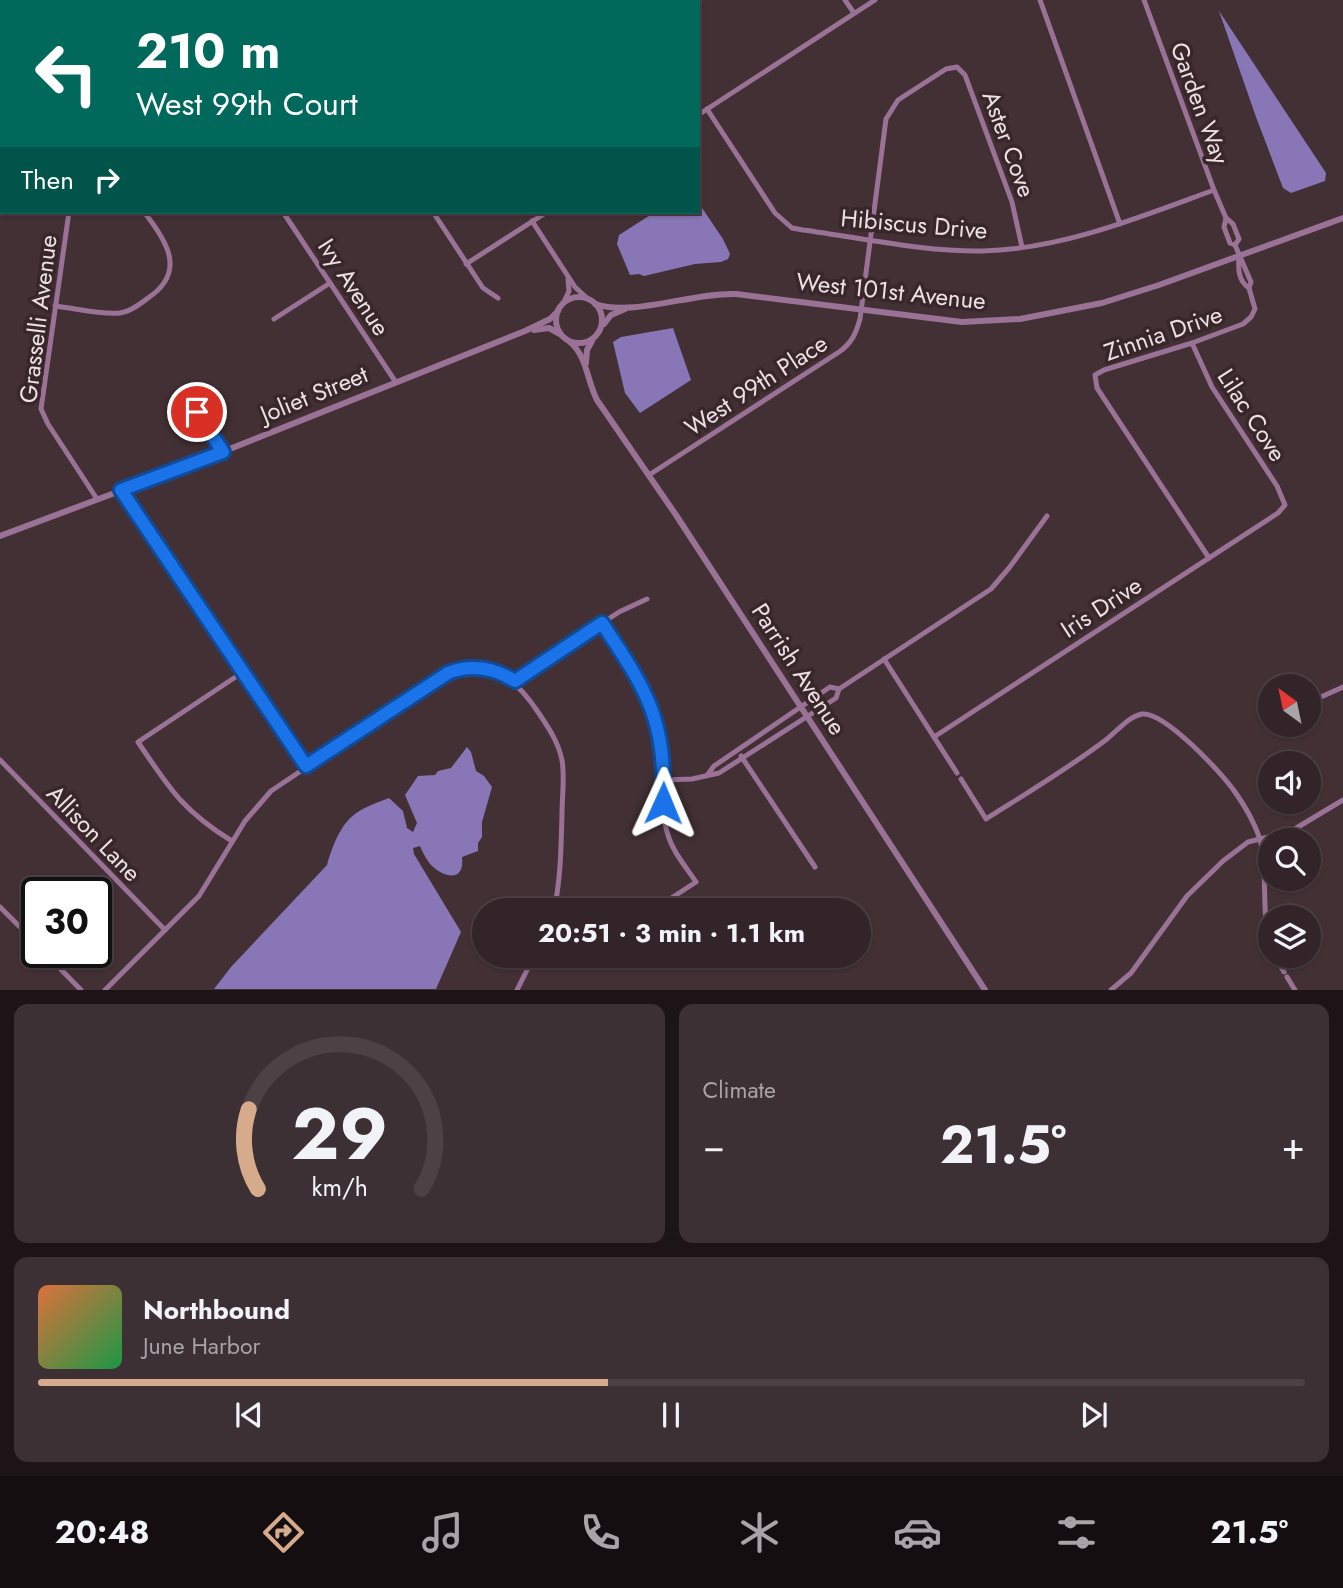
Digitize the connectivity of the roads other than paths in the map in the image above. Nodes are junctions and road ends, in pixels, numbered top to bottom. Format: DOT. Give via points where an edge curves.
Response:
graph roads {
  1 [pos="845,0"];
  2 [pos="875,0"];
  3 [pos="1040,0"];
  4 [pos="1144,0"];
  5 [pos="854,13"];
  6 [pos="946,69"];
  7 [pos="707,109"];
  8 [pos="700,114"];
  9 [pos="1214,190"];
  10 [pos="69,214"];
  11 [pos="145,214"];
  12 [pos="284,214"];
  13 [pos="434,214"];
  14 [pos="544,214"];
  15 [pos="1226,218"];
  16 [pos="1343,218"];
  17 [pos="532,221"];
  18 [pos="1120,224"];
  19 [pos="869,240"];
  20 [pos="1236,245"];
  21 [pos="1022,247"];
  22 [pos="1239,255"];
  23 [pos="466,264"];
  24 [pos="567,276"];
  25 [pos="330,283"];
  26 [pos="498,298"];
  27 [pos="588,299"];
  28 [pos="595,304"];
  29 [pos="55,306"];
  30 [pos="561,307"];
  31 [pos="630,307"];
  32 [pos="861,308"];
  33 [pos="274,319"];
  34 [pos="601,328"];
  35 [pos="525,331"];
  36 [pos="561,335"];
  37 [pos="595,337"];
  38 [pos="570,342"];
  39 [pos="1192,343"];
  40 [pos="586,369"];
  41 [pos="395,382"];
  42 [pos="186,397"];
  43 [pos="223,452"];
  44 [pos="649,475"];
  45 [pos="121,490"];
  46 [pos="97,499"];
  47 [pos="1285,505"];
  48 [pos="1047,516"];
  49 [pos="0,536"];
  50 [pos="1209,558"];
  51 [pos="647,599"];
  52 [pos="602,623"];
  53 [pos="884,659"];
  54 [pos="243,672"];
  55 [pos="515,681"];
  56 [pos="1343,687"];
  57 [pos="839,689"];
  58 [pos="1321,697"];
  59 [pos="802,708"];
  60 [pos="807,715"];
  61 [pos="934,737"];
  62 [pos="737,750"];
  63 [pos="742,757"];
  64 [pos="0,760"];
  65 [pos="306,766"];
  66 [pos="957,773"];
  67 [pos="708,774"];
  68 [pos="961,779"];
  69 [pos="664,780"];
  70 [pos="1343,800"];
  71 [pos="1296,828"];
  72 [pos="1258,835"];
  73 [pos="1258,840"];
  74 [pos="232,841"];
  75 [pos="815,867"];
  76 [pos="556,898"];
  77 [pos="671,898"];
  78 [pos="0,907"];
  79 [pos="21,928"];
  80 [pos="165,930"];
  81 [pos="60,968"];
  82 [pos="528,968"];
  83 [pos="1282,968"];
  84 [pos="81,989"];
  85 [pos="105,989"];
  86 [pos="517,989"];
  87 [pos="985,989"];
  88 [pos="1111,989"];
  89 [pos="1295,989"];
  1 -- 5 [label="street"];
  2 -- 5 [label="street"];
  3 -- 18 [label="street"];
  4 -- 9 [label="street, Garden Way"];
  5 -- 7 [label="street"];
  6 -- 19 [label="street, West 99th Place" via="898,100 888,114"];
  6 -- 21 [label="street, Aster Cove" via="957,67 965,75 1012,202"];
  7 -- 8 [label="street"];
  7 -- 19 [label="street, Hibiscus Drive" via="783,222 792,228"];
  9 -- 15 [label="street, Garden Way"];
  9 -- 18 [label="street, Hibiscus Drive"];
  10 -- 29 [label="street, Grasselli Avenue"];
  11 -- 29 [label="street" via="169,253 164,286 119,313"];
  12 -- 25 [label="street, Ivy Avenue"];
  13 -- 23 [label="street"];
  14 -- 17 [label="street"];
  15 -- 20 [label="street, Garden Way" via="1239,239"];
  15 -- 20 [label="street, Garden Way" via="1224,228 1230,243"];
  16 -- 22 [label="street, West 101st Avenue"];
  17 -- 23 [label="street"];
  17 -- 24 [label="street"];
  18 -- 21 [label="street, Hibiscus Drive"];
  19 -- 21 [label="street, Hibiscus Drive" via="960,251"];
  19 -- 32 [label="street, West 99th Place"];
  20 -- 22 [label="street, Garden Way"];
  22 -- 32 [label="street, West 101st Avenue" via="1102,303 1020,319 962,321"];
  22 -- 39 [label="street, Zinnia Drive" via="1238,269 1255,309 1248,321"];
  23 -- 26 [label="street" via="486,292"];
  24 -- 27 [label="street"];
  24 -- 30 [label="street" via="569,290"];
  25 -- 33 [label="street"];
  25 -- 41 [label="street, Ivy Avenue"];
  27 -- 28 [label="street"];
  27 -- 30 [label="street" via="577,297"];
  28 -- 31 [label="street, West 101st Avenue"];
  28 -- 34 [label="street" via="601,313"];
  29 -- 46 [label="street, Grasselli Avenue" via="41,410"];
  30 -- 35 [label="street, Joliet Street" via="550,319"];
  30 -- 36 [label="street" via="556,325"];
  31 -- 32 [label="street, West 101st Avenue" via="728,293"];
  31 -- 34 [label="street, West 101st Avenue" via="611,315"];
  32 -- 44 [label="street, West 99th Place" via="856,333 844,349"];
  34 -- 37 [label="street"];
  35 -- 36 [label="street, Joliet Street" via="549,328"];
  35 -- 41 [label="street, Joliet Street"];
  36 -- 38 [label="street, Parrish Avenue"];
  37 -- 38 [label="street" via="585,343"];
  37 -- 40 [label="street" via="587,350"];
  38 -- 40 [label="street, Parrish Avenue" via="579,350"];
  39 -- 47 [label="street, Lilac Cove" via="1212,387"];
  39 -- 50 [label="street, Zinnia Drive" via="1095,375 1097,388"];
  40 -- 44 [label="street, Parrish Avenue" via="597,400"];
  41 -- 43 [label="street, Joliet Street"];
  42 -- 43 [label="street"];
  43 -- 45 [label="street, Joliet Street"];
  44 -- 59 [label="street, Parrish Avenue"];
  45 -- 46 [label="street, Joliet Street"];
  45 -- 54 [label="street"];
  46 -- 49 [label="street, Joliet Street"];
  47 -- 50 [label="street, Iris Drive"];
  48 -- 53 [label="street" via="991,589"];
  50 -- 61 [label="street, Iris Drive"];
  51 -- 52 [label="street"];
  52 -- 55 [label="street"];
  52 -- 69 [label="street" via="650,704 661,739"];
  53 -- 57 [label="street"];
  53 -- 61 [label="street"];
  54 -- 65 [label="street"];
  54 -- 74 [label="street" via="138,741 186,807"];
  55 -- 65 [label="street" via="487,669 455,670"];
  55 -- 76 [label="street" via="553,734 562,761"];
  56 -- 58 [label="street"];
  57 -- 59 [label="street" via="830,687"];
  57 -- 60 [label="street" via="836,698"];
  59 -- 60 [label="street, Parrish Avenue"];
  59 -- 62 [label="street"];
  60 -- 63 [label="street"];
  60 -- 87 [label="street, Parrish Avenue"];
  61 -- 66 [label="street"];
  62 -- 63 [label="street"];
  62 -- 67 [label="street"];
  63 -- 67 [label="street" via="719,773"];
  63 -- 75 [label="street"];
  64 -- 80 [label="street, Allison Lane"];
  65 -- 74 [label="street" via="265,796"];
  67 -- 69 [label="street"];
  68 -- 72 [label="street" via="986,819 1131,718 1149,714 1159,717 1216,769"];
  69 -- 77 [label="street" via="668,837 696,882"];
  70 -- 71 [label="street"];
  73 -- 88 [label="street" via="1223,861 1186,896 1130,973"];
  74 -- 80 [label="street" via="199,896"];
  78 -- 79 [label="street"];
  80 -- 85 [label="street"];
  81 -- 84 [label="street"];
  82 -- 86 [label="street"];
  83 -- 89 [label="street"];
}
